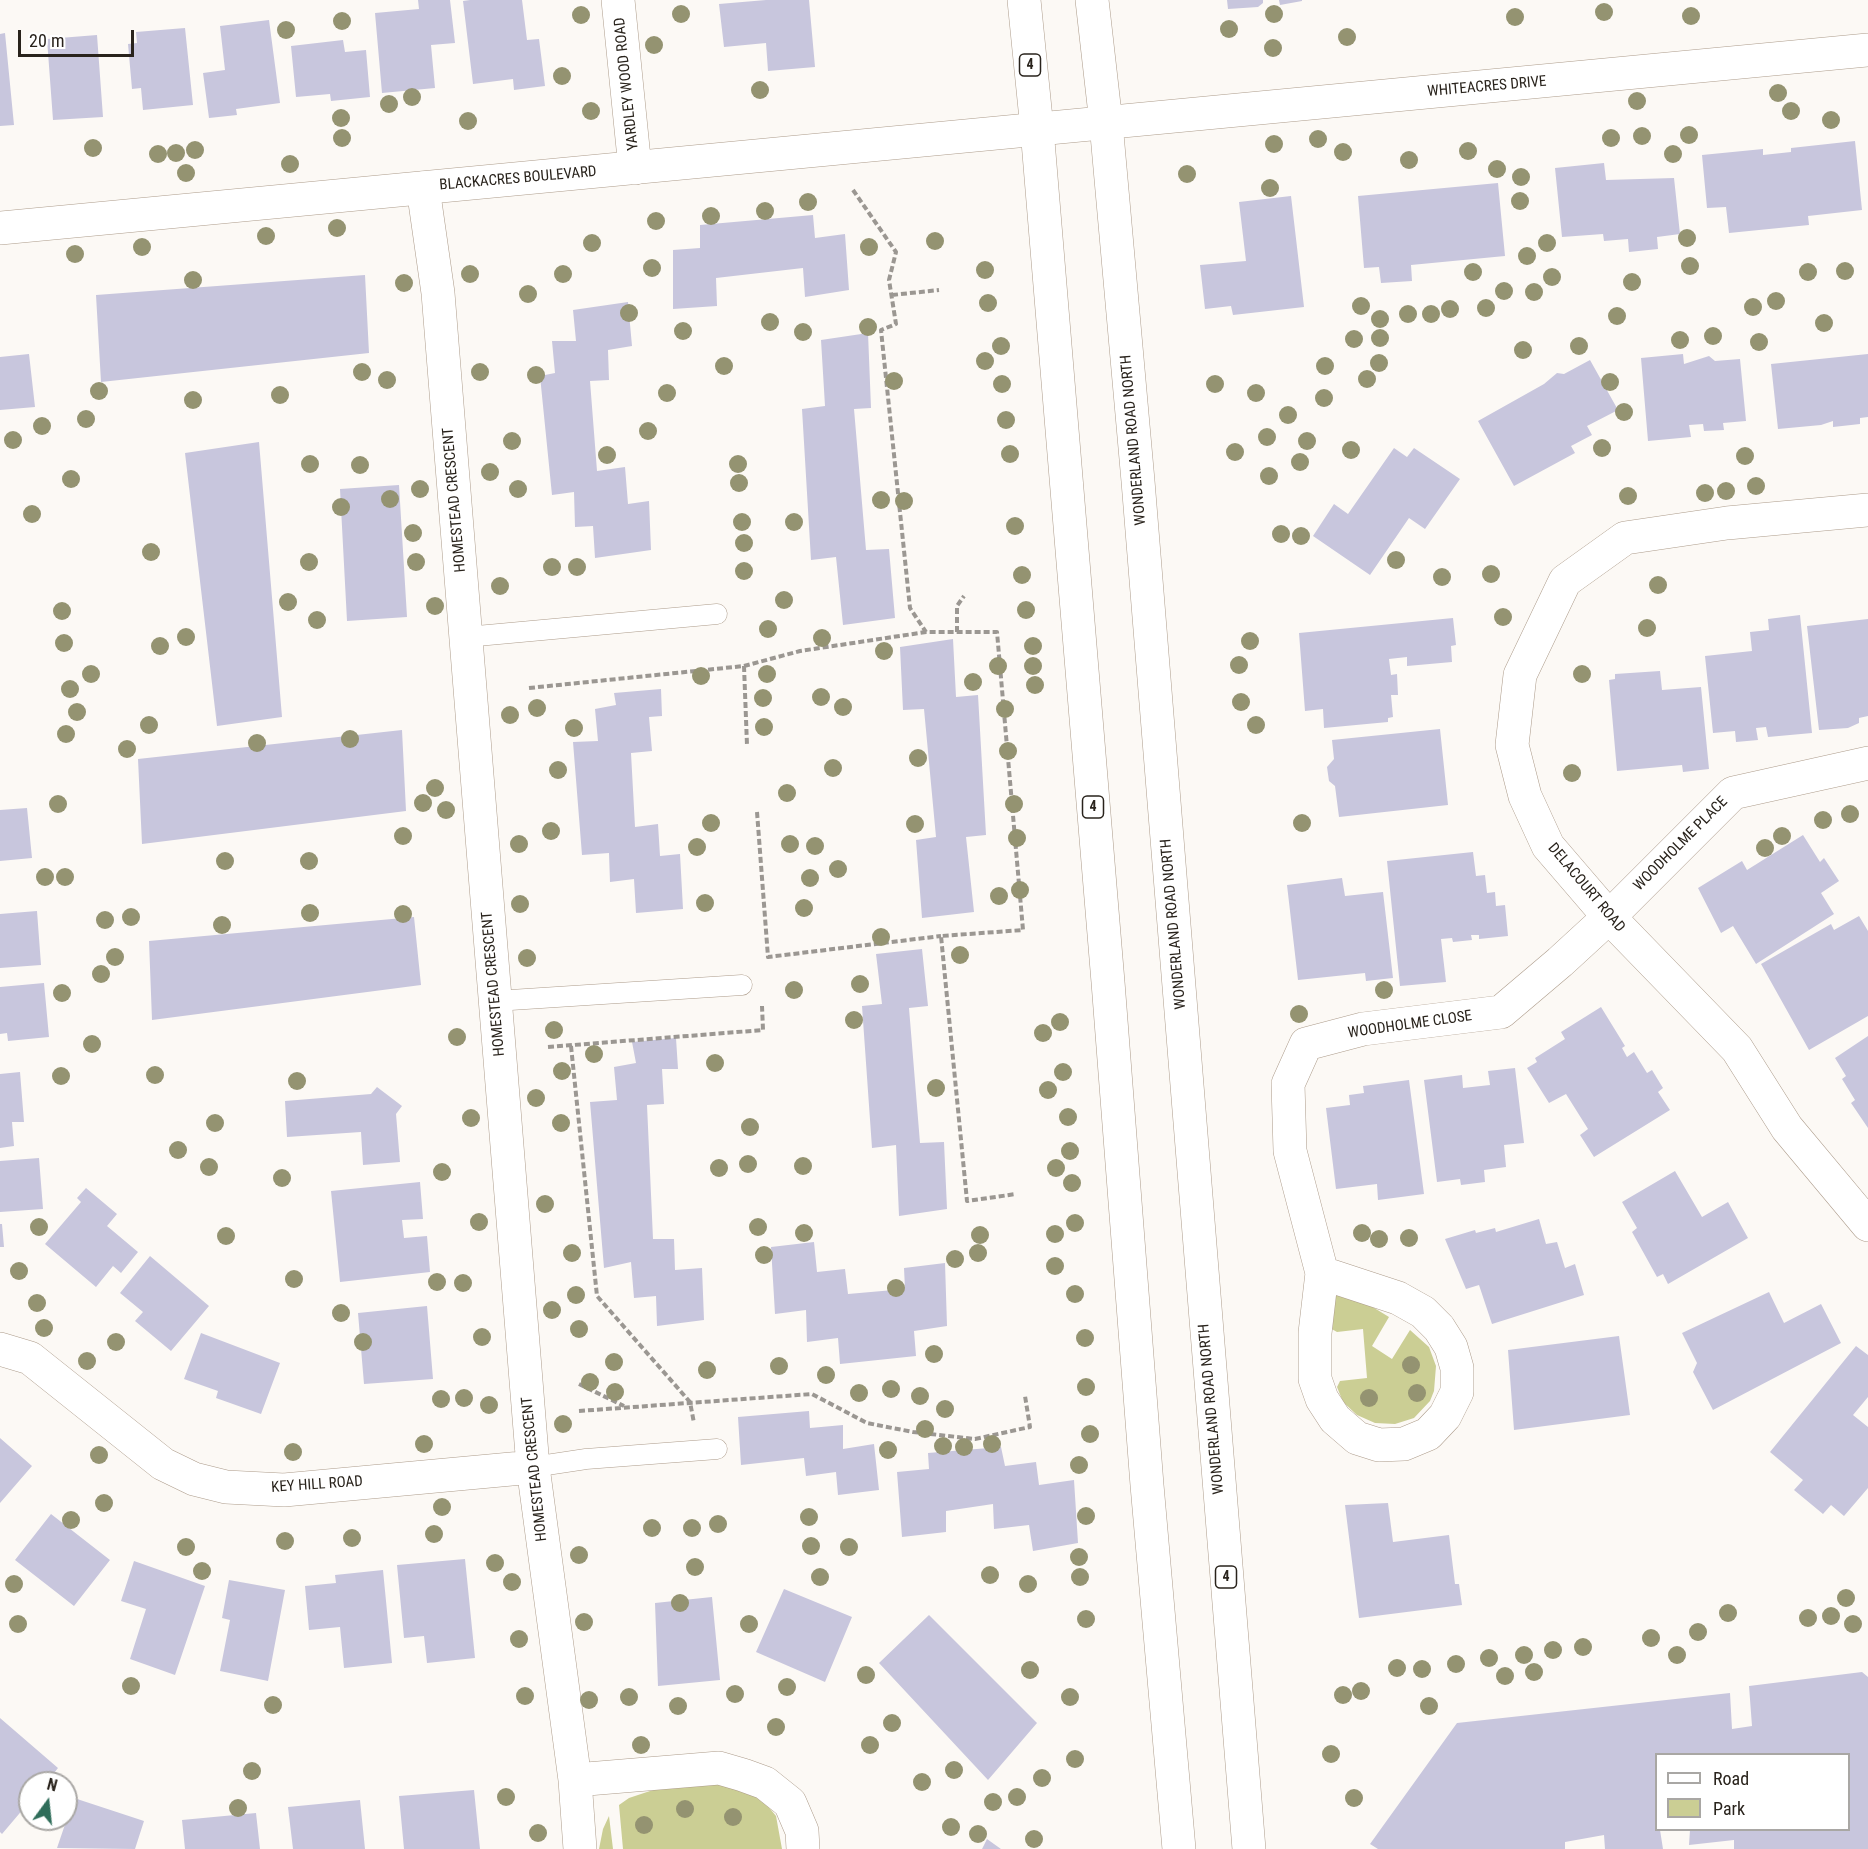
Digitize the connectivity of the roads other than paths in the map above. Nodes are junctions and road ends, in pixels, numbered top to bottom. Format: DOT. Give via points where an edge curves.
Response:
graph roads {
  1 [pos="618,0"];
  2 [pos="1024,0"];
  3 [pos="1092,0"];
  4 [pos="1868,50"];
  5 [pos="1106,123"];
  6 [pos="1036,129"];
  7 [pos="635,168"];
  8 [pos="423,188"];
  9 [pos="0,228"];
  10 [pos="1868,510"];
  11 [pos="717,614"];
  12 [pos="466,636"];
  13 [pos="1868,763"];
  14 [pos="1609,917"];
  15 [pos="742,985"];
  16 [pos="495,1001"];
  17 [pos="1868,1225"];
  18 [pos="1322,1273"];
  19 [pos="0,1349"];
  20 [pos="708,1449"];
  21 [pos="533,1467"];
  22 [pos="575,1780"];
  23 [pos="580,1849"];
  24 [pos="803,1849"];
  25 [pos="1179,1849"];
  26 [pos="1249,1849"];
  1 -- 7 [label="street, YARDLEY WOOD ROAD"];
  2 -- 6 [label="street, 4"];
  3 -- 5 [label="street, WONDERLAND ROAD NORTH / 4"];
  4 -- 5 [label="street, WHITEACRES DRIVE"];
  5 -- 6 [label="street, WHITEACRES DRIVE"];
  5 -- 26 [label="street, WONDERLAND ROAD NORTH / 4"];
  6 -- 7 [label="street, BLACKACRES BOULEVARD"];
  6 -- 25 [label="street, 4"];
  7 -- 8 [label="street, BLACKACRES BOULEVARD"];
  8 -- 9 [label="street, BLACKACRES BOULEVARD"];
  8 -- 12 [label="street, HOMESTEAD CRESCENT" via="438,293"];
  10 -- 14 [label="street, DELACOURT ROAD" via="1727,523 1625,538 1565,581 1520,675 1512,745 1525,796 1548,846"];
  11 -- 12 [label="lane"];
  12 -- 16 [label="street, HOMESTEAD CRESCENT"];
  13 -- 14 [label="street, WOODHOLME PLACE" via="1733,793"];
  14 -- 17 [label="street, DELACOURT ROAD" via="1737,1049 1787,1128"];
  14 -- 18 [label="street, WOODHOLME CLOSE" via="1501,1012 1363,1029 1306,1044 1288,1084 1290,1151"];
  15 -- 16 [label="lane"];
  16 -- 21 [label="street, HOMESTEAD CRESCENT"];
  18 -- 18 [label="street, WOODHOLME CLOSE" via="1398,1298 1423,1312 1439,1328 1451,1347 1457,1368 1457,1392 1445,1416 1428,1434 1404,1444 1379,1445 1357,1438 1335,1419 1315,1379"];
  19 -- 21 [label="street, KEY HILL ROAD" via="30,1358 163,1464 194,1479 226,1487 284,1490"];
  20 -- 21 [label="lane"];
  21 -- 22 [label="street, HOMESTEAD CRESCENT"];
  22 -- 23 [label="street, HOMESTEAD CRESCENT"];
  22 -- 24 [label="street" via="718,1768 743,1775 765,1783 790,1803 802,1831"];
}
